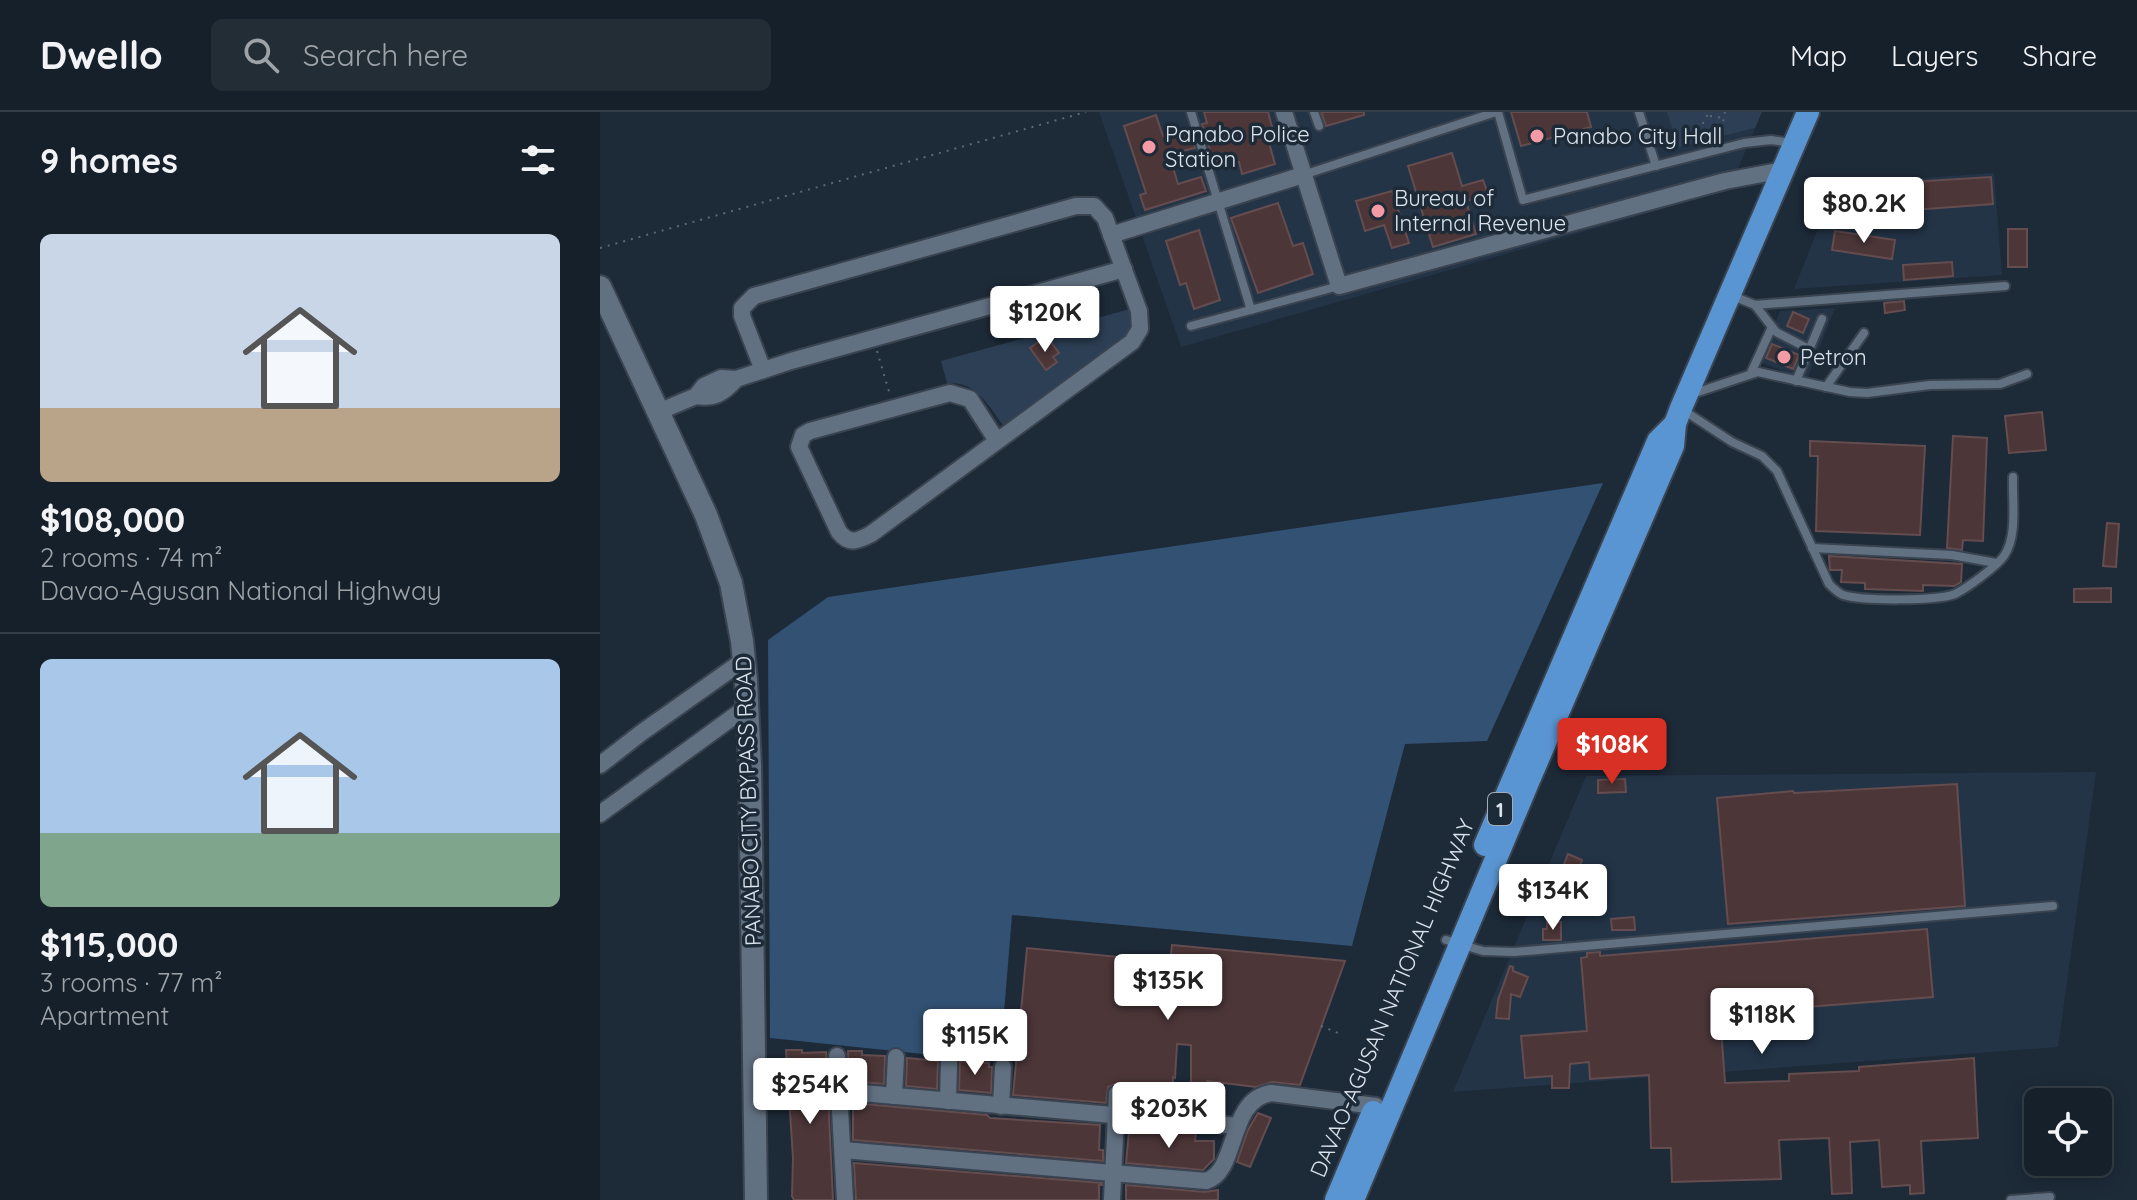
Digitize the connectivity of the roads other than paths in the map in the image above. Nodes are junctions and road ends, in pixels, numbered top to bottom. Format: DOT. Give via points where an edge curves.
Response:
graph roads {
  1 [pos="1191,112"];
  2 [pos="1284,112"];
  3 [pos="1314,112"];
  4 [pos="1497,112"];
  5 [pos="1639,112"];
  6 [pos="1808,112"];
  7 [pos="1319,126"];
  8 [pos="1794,144"];
  9 [pos="1656,166"];
  10 [pos="1783,170"];
  11 [pos="1303,175"];
  12 [pos="1218,201"];
  13 [pos="1111,235"];
  14 [pos="1124,269"];
  15 [pos="1339,286"];
  16 [pos="2005,286"];
  17 [pos="600,287"];
  18 [pos="1728,295"];
  19 [pos="1755,305"];
  20 [pos="1251,310"];
  21 [pos="1822,319"];
  22 [pos="1191,326"];
  23 [pos="1772,327"];
  24 [pos="1864,333"];
  25 [pos="1809,349"];
  26 [pos="763,370"];
  27 [pos="1751,373"];
  28 [pos="2027,374"];
  29 [pos="1796,381"];
  30 [pos="1826,387"];
  31 [pos="1681,409"];
  32 [pos="658,412"];
  33 [pos="997,441"];
  34 [pos="2013,477"];
  35 [pos="1812,548"];
  36 [pos="1996,563"];
  37 [pos="744,660"];
  38 [pos="748,706"];
  39 [pos="600,765"];
  40 [pos="600,814"];
  41 [pos="2053,906"];
  42 [pos="1453,943"];
  43 [pos="837,1056"];
  44 [pos="896,1057"];
  45 [pos="949,1062"];
  46 [pos="1003,1067"];
  47 [pos="839,1091"];
  48 [pos="1117,1094"];
  49 [pos="894,1096"];
  50 [pos="948,1101"];
  51 [pos="1001,1106"];
  52 [pos="1376,1106"];
  53 [pos="1117,1116"];
  54 [pos="1238,1126"];
  55 [pos="843,1150"];
  56 [pos="1114,1174"];
  57 [pos="2050,1197"];
  58 [pos="756,1200"];
  59 [pos="845,1200"];
  60 [pos="1112,1200"];
  61 [pos="1336,1200"];
  62 [pos="1353,1200"];
  63 [pos="2011,1200"];
  1 -- 12 [label="lane"];
  2 -- 11 [label="street"];
  3 -- 7 [label="lane"];
  4 -- 9 [label="lane" via="1523,200"];
  4 -- 11 [label="lane"];
  5 -- 9 [label="lane"];
  6 -- 8 [label="highway, DAVAO-AGUSAN NATIONAL HIGHWAY / 1"];
  8 -- 9 [label="lane" via="1759,140"];
  8 -- 10 [label="highway, DAVAO-AGUSAN NATIONAL HIGHWAY / 1"];
  10 -- 15 [label="street" via="1725,181"];
  10 -- 18 [label="highway, DAVAO-AGUSAN NATIONAL HIGHWAY / 1"];
  11 -- 12 [label="street"];
  11 -- 15 [label="street"];
  12 -- 13 [label="street"];
  12 -- 20 [label="lane"];
  13 -- 14 [label="street"];
  13 -- 26 [label="street" via="1101,211 1076,206 754,296 742,308 742,316"];
  14 -- 26 [label="street"];
  14 -- 33 [label="street" via="1139,311 1137,337"];
  15 -- 20 [label="lane"];
  16 -- 19 [label="lane"];
  17 -- 32 [label="main road, PANABO CITY BYPASS ROAD"];
  18 -- 19 [label="lane"];
  18 -- 31 [label="highway, DAVAO-AGUSAN NATIONAL HIGHWAY / 1"];
  19 -- 23 [label="lane"];
  20 -- 22 [label="lane"];
  21 -- 25 [label="lane"];
  23 -- 25 [label="lane"];
  23 -- 27 [label="lane"];
  24 -- 30 [label="lane"];
  25 -- 29 [label="lane"];
  26 -- 32 [label="street" via="736,379 726,391 709,398 696,396"];
  27 -- 29 [label="lane"];
  27 -- 31 [label="lane"];
  28 -- 30 [label="lane" via="2000,384 1867,393"];
  29 -- 30 [label="lane"];
  31 -- 35 [label="lane" via="1771,464"];
  31 -- 42 [label="highway, DAVAO-AGUSAN NATIONAL HIGHWAY / 1" via="1673,446 1521,777"];
  32 -- 37 [label="main road, PANABO CITY BYPASS ROAD" via="720,549"];
  33 -- 33 [label="street" via="853,542 844,539 799,441 810,431 938,395 960,394 977,407"];
  34 -- 36 [label="lane" via="2009,547"];
  35 -- 36 [label="lane" via="1952,555"];
  35 -- 36 [label="lane" via="1829,584 1854,597 1952,595"];
  37 -- 38 [label="main road, PANABO CITY BYPASS ROAD"];
  37 -- 39 [label="street"];
  38 -- 40 [label="street"];
  38 -- 58 [label="main road, PANABO CITY BYPASS ROAD"];
  41 -- 42 [label="lane" via="1514,952"];
  42 -- 52 [label="highway, DAVAO-AGUSAN NATIONAL HIGHWAY / 1"];
  42 -- 62 [label="highway, DAVAO-AGUSAN NATIONAL HIGHWAY / 1"];
  43 -- 47 [label="street"];
  44 -- 49 [label="street"];
  45 -- 50 [label="street"];
  46 -- 51 [label="street"];
  47 -- 49 [label="street"];
  47 -- 55 [label="street"];
  48 -- 53 [label="street"];
  49 -- 50 [label="street"];
  50 -- 51 [label="street"];
  51 -- 53 [label="street"];
  52 -- 54 [label="street" via="1271,1093 1250,1104"];
  52 -- 61 [label="highway, DAVAO-AGUSAN NATIONAL HIGHWAY / 1"];
  53 -- 54 [label="street"];
  53 -- 56 [label="street"];
  54 -- 56 [label="street" via="1212,1179"];
  55 -- 56 [label="street"];
  55 -- 59 [label="street"];
  56 -- 60 [label="street"];
  57 -- 63 [label="lane"];
}
